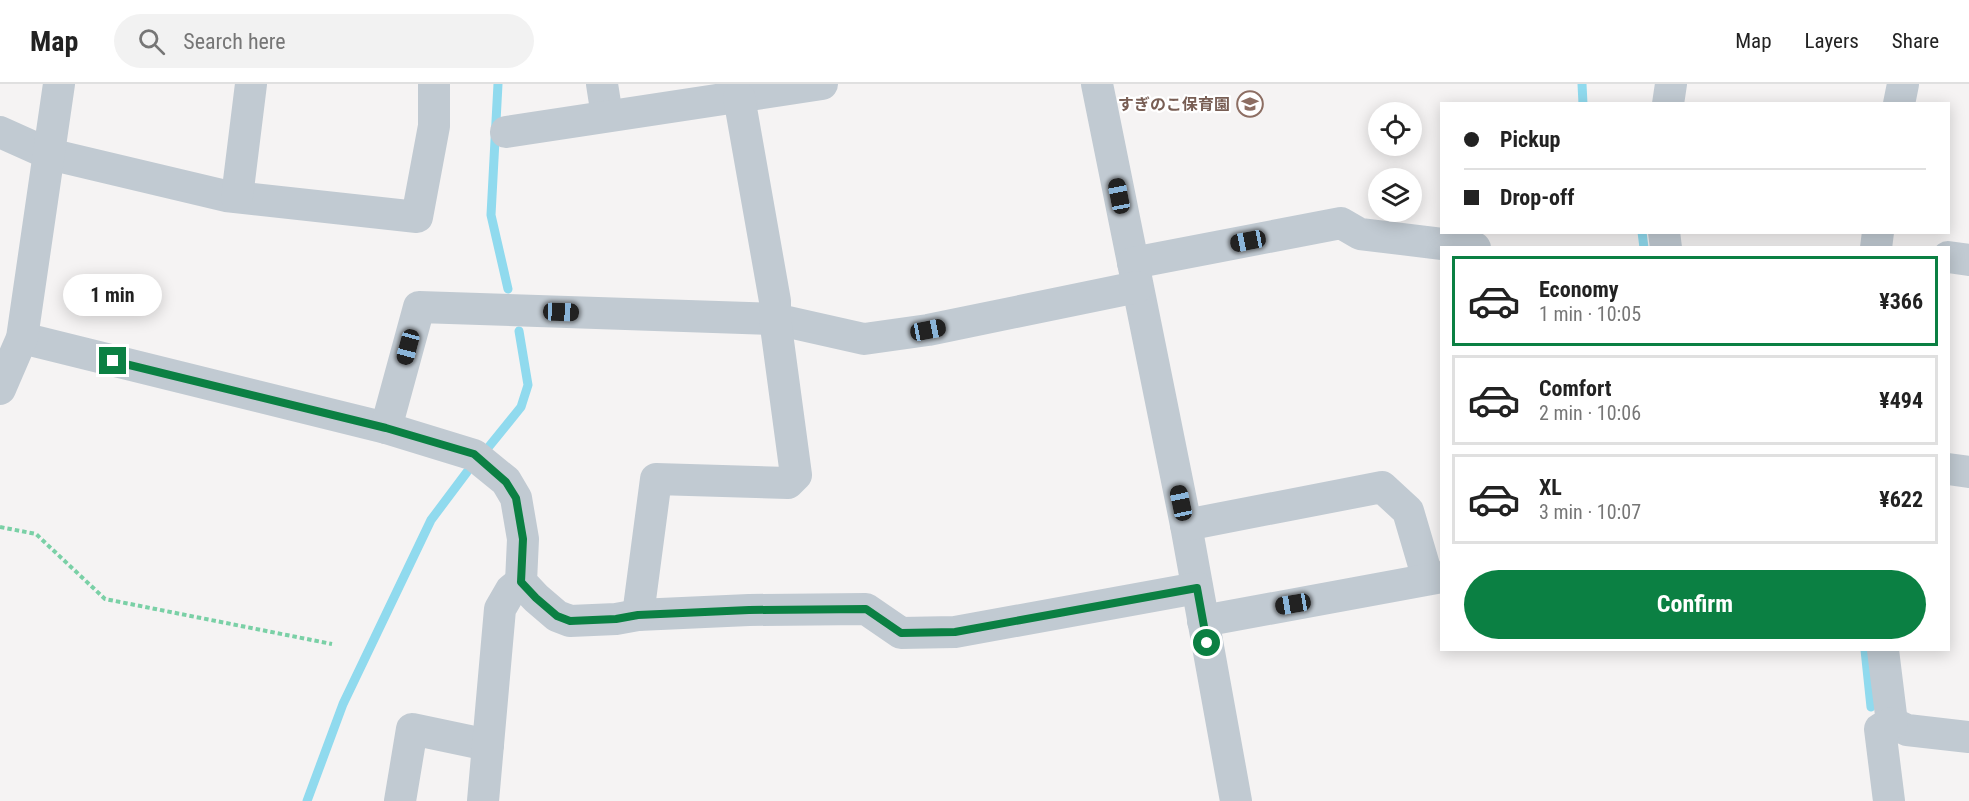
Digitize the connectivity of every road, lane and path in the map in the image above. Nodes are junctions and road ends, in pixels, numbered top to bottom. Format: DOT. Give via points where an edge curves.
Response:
graph roads {
  1 [pos="58,84"];
  2 [pos="251,84"];
  3 [pos="434,84"];
  4 [pos="602,84"];
  5 [pos="822,84"];
  6 [pos="1097,84"];
  7 [pos="1671,84"];
  8 [pos="1903,84"];
  9 [pos="739,98"];
  10 [pos="1668,102"];
  11 [pos="1899,102"];
  12 [pos="607,116"];
  13 [pos="0,132"];
  14 [pos="506,132"];
  15 [pos="49,154"];
  16 [pos="237,197"];
  17 [pos="1459,246"];
  18 [pos="1950,257"];
  19 [pos="1969,260"];
  20 [pos="1135,275"];
  21 [pos="775,319"];
  22 [pos="22,338"];
  23 [pos="0,389"];
  24 [pos="386,428"];
  25 [pos="1950,469"];
  26 [pos="1969,472"];
  27 [pos="1186,525"];
  28 [pos="0,527"];
  29 [pos="1435,578"];
  30 [pos="521,582"];
  31 [pos="1197,588"];
  32 [pos="638,615"];
  33 [pos="1203,621"];
  34 [pos="332,644"];
  35 [pos="1883,651"];
  36 [pos="1892,723"];
  37 [pos="1969,737"];
  38 [pos="488,745"];
  39 [pos="400,801"];
  40 [pos="483,801"];
  41 [pos="1236,801"];
  42 [pos="1889,801"];
  1 -- 15 [label="street"];
  2 -- 16 [label="street"];
  3 -- 16 [label="street" via="434,126 417,217"];
  4 -- 12 [label="street"];
  5 -- 9 [label="street"];
  6 -- 20 [label="street"];
  7 -- 10 [label="street"];
  8 -- 11 [label="street"];
  9 -- 12 [label="street"];
  9 -- 21 [label="street"];
  12 -- 14 [label="street"];
  13 -- 15 [label="street"];
  15 -- 16 [label="street"];
  15 -- 22 [label="street"];
  17 -- 20 [label="street" via="1360,234 1341,223"];
  18 -- 19 [label="street"];
  20 -- 21 [label="street" via="928,330 864,339"];
  20 -- 27 [label="street"];
  21 -- 24 [label="street" via="419,307"];
  21 -- 32 [label="street" via="796,475 788,483 656,479"];
  22 -- 23 [label="street"];
  22 -- 24 [label="street"];
  24 -- 30 [label="street" via="474,454 506,482 516,498 523,539"];
  25 -- 26 [label="street"];
  27 -- 29 [label="street" via="1382,487 1408,511"];
  27 -- 31 [label="street"];
  28 -- 34 [label="path" via="36,534 105,598"];
  29 -- 33 [label="street"];
  30 -- 32 [label="street" via="557,616 570,621"];
  30 -- 38 [label="street" via="500,609"];
  31 -- 32 [label="street" via="955,632 901,633 866,609"];
  31 -- 33 [label="street"];
  33 -- 41 [label="street"];
  35 -- 36 [label="street"];
  36 -- 37 [label="street" via="1907,730"];
  36 -- 42 [label="street" via="1880,729"];
  38 -- 39 [label="street" via="412,729"];
  38 -- 40 [label="street"];
}
